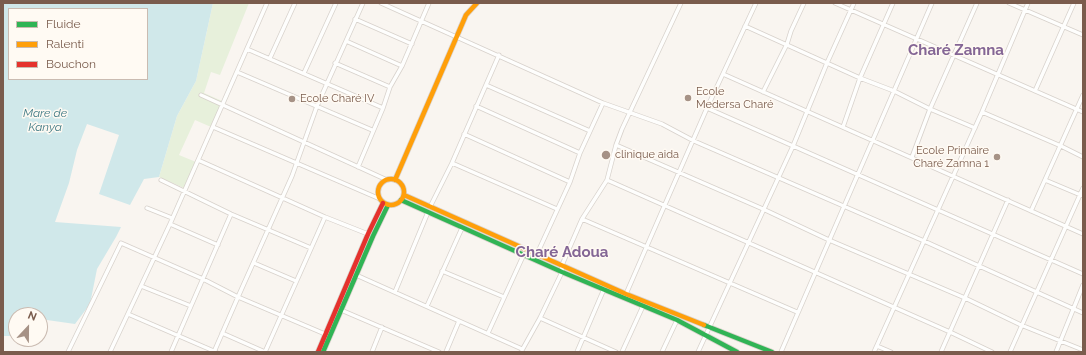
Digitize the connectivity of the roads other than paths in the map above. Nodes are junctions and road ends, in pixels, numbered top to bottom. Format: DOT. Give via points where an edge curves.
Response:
graph roads {
  1 [pos="267,3"];
  2 [pos="295,3"];
  3 [pos="336,3"];
  4 [pos="363,3"];
  5 [pos="382,3"];
  6 [pos="429,3"];
  7 [pos="477,3"];
  8 [pos="681,3"];
  9 [pos="756,3"];
  10 [pos="804,3"];
  11 [pos="835,3"];
  12 [pos="854,3"];
  13 [pos="893,3"];
  14 [pos="932,3"];
  15 [pos="977,3"];
  16 [pos="1009,3"];
  17 [pos="1028,3"];
  18 [pos="1074,3"];
  19 [pos="851,10"];
  20 [pos="1025,10"];
  21 [pos="355,19"];
  22 [pos="422,21"];
  23 [pos="883,24"];
  24 [pos="745,26"];
  25 [pos="1064,27"];
  26 [pos="1083,35"];
  27 [pos="457,37"];
  28 [pos="916,39"];
  29 [pos="346,41"];
  30 [pos="412,44"];
  31 [pos="787,44"];
  32 [pos="247,48"];
  33 [pos="499,55"];
  34 [pos="955,56"];
  35 [pos="270,58"];
  36 [pos="336,63"];
  37 [pos="827,63"];
  38 [pos="402,66"];
  39 [pos="237,72"];
  40 [pos="304,73"];
  41 [pos="723,74"];
  42 [pos="998,75"];
  43 [pos="860,78"];
  44 [pos="327,83"];
  45 [pos="486,85"];
  46 [pos="390,87"];
  47 [pos="894,91"];
  48 [pos="1035,91"];
  49 [pos="763,92"];
  50 [pos="201,95"];
  51 [pos="1083,95"];
  52 [pos="603,103"];
  53 [pos="222,105"];
  54 [pos="317,106"];
  55 [pos="476,106"];
  56 [pos="383,108"];
  57 [pos="707,108"];
  58 [pos="930,109"];
  59 [pos="1077,109"];
  60 [pos="807,111"];
  61 [pos="982,112"];
  62 [pos="1083,112"];
  63 [pos="630,113"];
  64 [pos="213,127"];
  65 [pos="843,127"];
  66 [pos="975,128"];
  67 [pos="372,130"];
  68 [pos="590,131"];
  69 [pos="464,134"];
  70 [pos="872,140"];
  71 [pos="694,141"];
  72 [pos="304,142"];
  73 [pos="616,145"];
  74 [pos="793,146"];
  75 [pos="1061,146"];
  76 [pos="580,153"];
  77 [pos="912,157"];
  78 [pos="1083,157"];
  79 [pos="198,160"];
  80 [pos="297,163"];
  81 [pos="452,163"];
  82 [pos="358,167"];
  83 [pos="679,172"];
  84 [pos="858,174"];
  85 [pos="953,176"];
  86 [pos="778,177"];
  87 [pos="161,180"];
  88 [pos="387,180"];
  89 [pos="395,180"];
  90 [pos="607,180"];
  91 [pos="1045,180"];
  92 [pos="570,182"];
  93 [pos="1083,188"];
  94 [pos="184,190"];
  95 [pos="1082,195"];
  96 [pos="282,197"];
  97 [pos="403,198"];
  98 [pos="1008,200"];
  99 [pos="381,201"];
  100 [pos="388,205"];
  101 [pos="665,206"];
  102 [pos="844,206"];
  103 [pos="430,207"];
  104 [pos="147,208"];
  105 [pos="557,209"];
  106 [pos="764,209"];
  107 [pos="938,210"];
  108 [pos="1031,210"];
  109 [pos="428,212"];
  110 [pos="231,214"];
  111 [pos="324,217"];
  112 [pos="172,218"];
  113 [pos="582,219"];
  114 [pos="170,224"];
  115 [pos="1066,226"];
  116 [pos="462,228"];
  117 [pos="268,230"];
  118 [pos="368,234"];
  119 [pos="993,234"];
  120 [pos="1083,234"];
  121 [pos="829,240"];
  122 [pos="924,241"];
  123 [pos="748,243"];
  124 [pos="218,245"];
  125 [pos="647,246"];
  126 [pos="310,248"];
  127 [pos="524,254"];
  128 [pos="537,254"];
  129 [pos="154,258"];
  130 [pos="1051,260"];
  131 [pos="254,263"];
  132 [pos="562,265"];
  133 [pos="979,265"];
  134 [pos="442,271"];
  135 [pos="562,272"];
  136 [pos="815,272"];
  137 [pos="909,273"];
  138 [pos="1083,274"];
  139 [pos="356,275"];
  140 [pos="203,280"];
  141 [pos="296,281"];
  142 [pos="730,284"];
  143 [pos="1083,284"];
  144 [pos="141,286"];
  145 [pos="604,289"];
  146 [pos="395,292"];
  147 [pos="1037,292"];
  148 [pos="626,294"];
  149 [pos="238,297"];
  150 [pos="504,298"];
  151 [pos="965,298"];
  152 [pos="191,306"];
  153 [pos="427,306"];
  154 [pos="643,306"];
  155 [pos="894,307"];
  156 [pos="1073,309"];
  157 [pos="341,310"];
  158 [pos="797,312"];
  159 [pos="1083,313"];
  160 [pos="128,314"];
  161 [pos="281,316"];
  162 [pos="540,318"];
  163 [pos="677,320"];
  164 [pos="459,321"];
  165 [pos="1022,325"];
  166 [pos="382,327"];
  167 [pos="710,328"];
  168 [pos="950,332"];
  169 [pos="222,333"];
  170 [pos="488,333"];
  171 [pos="325,334"];
  172 [pos="179,336"];
  173 [pos="705,336"];
  174 [pos="583,337"];
  175 [pos="1060,340"];
  176 [pos="877,346"];
  177 [pos="521,350"];
  178 [pos="1083,350"];
  179 [pos="68,352"];
  180 [pos="110,352"];
  181 [pos="171,352"];
  182 [pos="215,352"];
  183 [pos="265,352"];
  184 [pos="318,352"];
  185 [pos="323,352"];
  186 [pos="372,352"];
  187 [pos="439,352"];
  188 [pos="446,352"];
  189 [pos="576,352"];
  190 [pos="616,352"];
  191 [pos="622,352"];
  192 [pos="662,352"];
  193 [pos="698,352"];
  194 [pos="737,352"];
  195 [pos="772,352"];
  196 [pos="781,352"];
  197 [pos="874,352"];
  198 [pos="891,352"];
  199 [pos="941,352"];
  200 [pos="992,352"];
  201 [pos="1010,352"];
  202 [pos="1056,352"];
  1 -- 32 [label="street"];
  2 -- 35 [label="street"];
  3 -- 40 [label="street"];
  4 -- 21 [label="street"];
  5 -- 22 [label="street"];
  6 -- 22 [label="street"];
  7 -- 27 [label="street" via="466,15"];
  8 -- 63 [label="street"];
  9 -- 24 [label="street"];
  10 -- 31 [label="street"];
  11 -- 19 [label="street"];
  12 -- 19 [label="street"];
  13 -- 23 [label="street"];
  14 -- 28 [label="street"];
  15 -- 34 [label="street"];
  16 -- 20 [label="street"];
  17 -- 20 [label="street"];
  18 -- 25 [label="street"];
  19 -- 23 [label="street"];
  19 -- 37 [label="street"];
  20 -- 25 [label="street"];
  20 -- 42 [label="street"];
  21 -- 29 [label="street"];
  21 -- 30 [label="street"];
  22 -- 27 [label="street"];
  22 -- 30 [label="street"];
  23 -- 28 [label="street"];
  23 -- 43 [label="street"];
  24 -- 31 [label="street"];
  24 -- 41 [label="street"];
  25 -- 26 [label="street"];
  25 -- 48 [label="street"];
  27 -- 33 [label="street"];
  27 -- 89 [label="street"];
  28 -- 34 [label="street"];
  28 -- 47 [label="street"];
  29 -- 36 [label="street"];
  29 -- 38 [label="street"];
  30 -- 38 [label="street"];
  31 -- 37 [label="street"];
  31 -- 49 [label="street"];
  32 -- 35 [label="street"];
  32 -- 39 [label="street"];
  33 -- 45 [label="street"];
  33 -- 52 [label="street"];
  34 -- 42 [label="street"];
  34 -- 58 [label="street"];
  35 -- 40 [label="street"];
  36 -- 44 [label="street"];
  36 -- 46 [label="street"];
  37 -- 43 [label="street"];
  37 -- 60 [label="street"];
  38 -- 46 [label="street"];
  39 -- 53 [label="street"];
  39 -- 54 [label="street"];
  40 -- 44 [label="street"];
  41 -- 49 [label="street"];
  41 -- 57 [label="street"];
  42 -- 48 [label="street"];
  42 -- 61 [label="street"];
  43 -- 47 [label="street"];
  43 -- 65 [label="street"];
  44 -- 54 [label="street"];
  44 -- 56 [label="street"];
  45 -- 55 [label="street"];
  45 -- 68 [label="street"];
  46 -- 56 [label="street"];
  47 -- 58 [label="street"];
  47 -- 70 [label="street"];
  48 -- 59 [label="street"];
  49 -- 60 [label="street"];
  50 -- 53 [label="street"];
  51 -- 59 [label="street"];
  52 -- 63 [label="street"];
  52 -- 68 [label="street"];
  53 -- 64 [label="street"];
  53 -- 72 [label="street"];
  54 -- 67 [label="street"];
  54 -- 72 [label="street"];
  55 -- 69 [label="street"];
  55 -- 76 [label="street"];
  56 -- 67 [label="street"];
  57 -- 71 [label="street"];
  57 -- 74 [label="street"];
  58 -- 66 [label="street"];
  58 -- 77 [label="street"];
  59 -- 62 [label="street"];
  59 -- 75 [label="street"];
  60 -- 65 [label="street"];
  60 -- 74 [label="street"];
  61 -- 66 [label="street"];
  61 -- 75 [label="street"];
  63 -- 71 [label="street" via="662,124"];
  63 -- 73 [label="street"];
  64 -- 79 [label="street"];
  64 -- 80 [label="street"];
  65 -- 70 [label="street"];
  66 -- 85 [label="street"];
  67 -- 82 [label="street"];
  68 -- 76 [label="street"];
  69 -- 81 [label="street"];
  69 -- 92 [label="street"];
  70 -- 77 [label="street"];
  70 -- 84 [label="street"];
  71 -- 83 [label="street"];
  71 -- 86 [label="street"];
  72 -- 80 [label="street"];
  72 -- 82 [label="street"];
  73 -- 83 [label="street"];
  73 -- 90 [label="street"];
  74 -- 84 [label="street"];
  74 -- 86 [label="street"];
  75 -- 78 [label="street"];
  75 -- 91 [label="street"];
  76 -- 92 [label="street"];
  77 -- 85 [label="street"];
  79 -- 94 [label="street"];
  79 -- 96 [label="street"];
  80 -- 96 [label="street"];
  80 -- 99 [label="street"];
  81 -- 103 [label="street"];
  81 -- 105 [label="street"];
  82 -- 88 [label="street"];
  83 -- 101 [label="street"];
  83 -- 106 [label="street"];
  84 -- 102 [label="street"];
  84 -- 107 [label="street"];
  85 -- 98 [label="street"];
  85 -- 107 [label="street"];
  86 -- 102 [label="street"];
  86 -- 106 [label="street"];
  87 -- 94 [label="street"];
  88 -- 89 [label="street"];
  88 -- 99 [label="street" via="379,186"];
  89 -- 97 [label="street" via="403,187"];
  90 -- 101 [label="street"];
  90 -- 113 [label="street"];
  91 -- 95 [label="street"];
  91 -- 108 [label="street"];
  92 -- 105 [label="street"];
  93 -- 95 [label="street"];
  94 -- 110 [label="street"];
  94 -- 112 [label="street"];
  95 -- 115 [label="street"];
  96 -- 111 [label="street"];
  96 -- 117 [label="street"];
  97 -- 100 [label="street" via="396,205"];
  97 -- 103 [label="street"];
  97 -- 109 [label="street"];
  98 -- 108 [label="street"];
  98 -- 119 [label="street"];
  99 -- 100 [label="street"];
  99 -- 118 [label="street"];
  100 -- 139 [label="street"];
  101 -- 123 [label="street"];
  101 -- 125 [label="street"];
  102 -- 121 [label="street"];
  102 -- 122 [label="street"];
  103 -- 128 [label="street"];
  104 -- 112 [label="street"];
  105 -- 128 [label="street"];
  106 -- 121 [label="street"];
  106 -- 123 [label="street"];
  107 -- 119 [label="street"];
  107 -- 122 [label="street"];
  108 -- 115 [label="street"];
  109 -- 116 [label="street"];
  109 -- 146 [label="street"];
  110 -- 117 [label="street"];
  110 -- 124 [label="street"];
  111 -- 118 [label="street"];
  111 -- 126 [label="street"];
  112 -- 114 [label="street"];
  113 -- 125 [label="street"];
  113 -- 132 [label="street"];
  114 -- 124 [label="street"];
  114 -- 129 [label="street"];
  115 -- 120 [label="street"];
  115 -- 130 [label="street"];
  116 -- 127 [label="street"];
  116 -- 134 [label="street"];
  117 -- 126 [label="street"];
  117 -- 131 [label="street"];
  118 -- 171 [label="street"];
  119 -- 130 [label="street"];
  119 -- 133 [label="street"];
  121 -- 136 [label="street"];
  121 -- 137 [label="street"];
  122 -- 133 [label="street"];
  122 -- 137 [label="street"];
  123 -- 136 [label="street"];
  123 -- 142 [label="street"];
  124 -- 140 [label="street"];
  125 -- 142 [label="street"];
  125 -- 148 [label="street"];
  126 -- 141 [label="street"];
  127 -- 135 [label="street"];
  127 -- 150 [label="street"];
  128 -- 132 [label="street"];
  129 -- 140 [label="street"];
  129 -- 144 [label="street"];
  129 -- 179 [label="street" via="121,243"];
  130 -- 138 [label="street"];
  130 -- 147 [label="street"];
  131 -- 141 [label="street"];
  131 -- 149 [label="street"];
  132 -- 135 [label="street"];
  132 -- 148 [label="street"];
  133 -- 147 [label="street"];
  133 -- 151 [label="street"];
  134 -- 150 [label="street"];
  134 -- 153 [label="street"];
  135 -- 145 [label="street"];
  135 -- 162 [label="street"];
  136 -- 155 [label="street"];
  136 -- 158 [label="street"];
  137 -- 151 [label="street"];
  137 -- 155 [label="street"];
  139 -- 146 [label="street"];
  139 -- 157 [label="street"];
  140 -- 149 [label="street"];
  140 -- 152 [label="street"];
  141 -- 161 [label="street"];
  142 -- 158 [label="street"];
  142 -- 167 [label="street"];
  143 -- 156 [label="street"];
  144 -- 152 [label="street"];
  144 -- 160 [label="street"];
  145 -- 154 [label="street"];
  145 -- 174 [label="street"];
  146 -- 153 [label="street"];
  147 -- 156 [label="street"];
  147 -- 165 [label="street"];
  148 -- 167 [label="street"];
  149 -- 161 [label="street"];
  149 -- 169 [label="street"];
  150 -- 170 [label="street"];
  151 -- 165 [label="street"];
  151 -- 168 [label="street"];
  152 -- 172 [label="street"];
  153 -- 164 [label="street"];
  154 -- 163 [label="street"];
  154 -- 191 [label="street"];
  155 -- 168 [label="street"];
  155 -- 176 [label="street"];
  156 -- 159 [label="street"];
  156 -- 175 [label="street"];
  157 -- 166 [label="street"];
  157 -- 185 [label="street"];
  158 -- 196 [label="street"];
  160 -- 172 [label="street"];
  160 -- 180 [label="street"];
  161 -- 171 [label="street"];
  161 -- 183 [label="street"];
  162 -- 174 [label="street"];
  162 -- 177 [label="street"];
  163 -- 173 [label="street"];
  163 -- 192 [label="street"];
  164 -- 170 [label="street"];
  164 -- 188 [label="street"];
  165 -- 175 [label="street"];
  165 -- 201 [label="street"];
  166 -- 186 [label="street"];
  166 -- 187 [label="street"];
  167 -- 173 [label="street"];
  167 -- 195 [label="street"];
  168 -- 199 [label="street"];
  168 -- 200 [label="street"];
  169 -- 182 [label="street"];
  169 -- 183 [label="street"];
  170 -- 177 [label="street"];
  171 -- 184 [label="street"];
  172 -- 181 [label="street"];
  172 -- 182 [label="street"];
  173 -- 193 [label="street"];
  173 -- 194 [label="street"];
  174 -- 189 [label="street"];
  174 -- 190 [label="street"];
  175 -- 178 [label="street"];
  175 -- 202 [label="street"];
  176 -- 197 [label="street"];
  176 -- 198 [label="street"];
}
